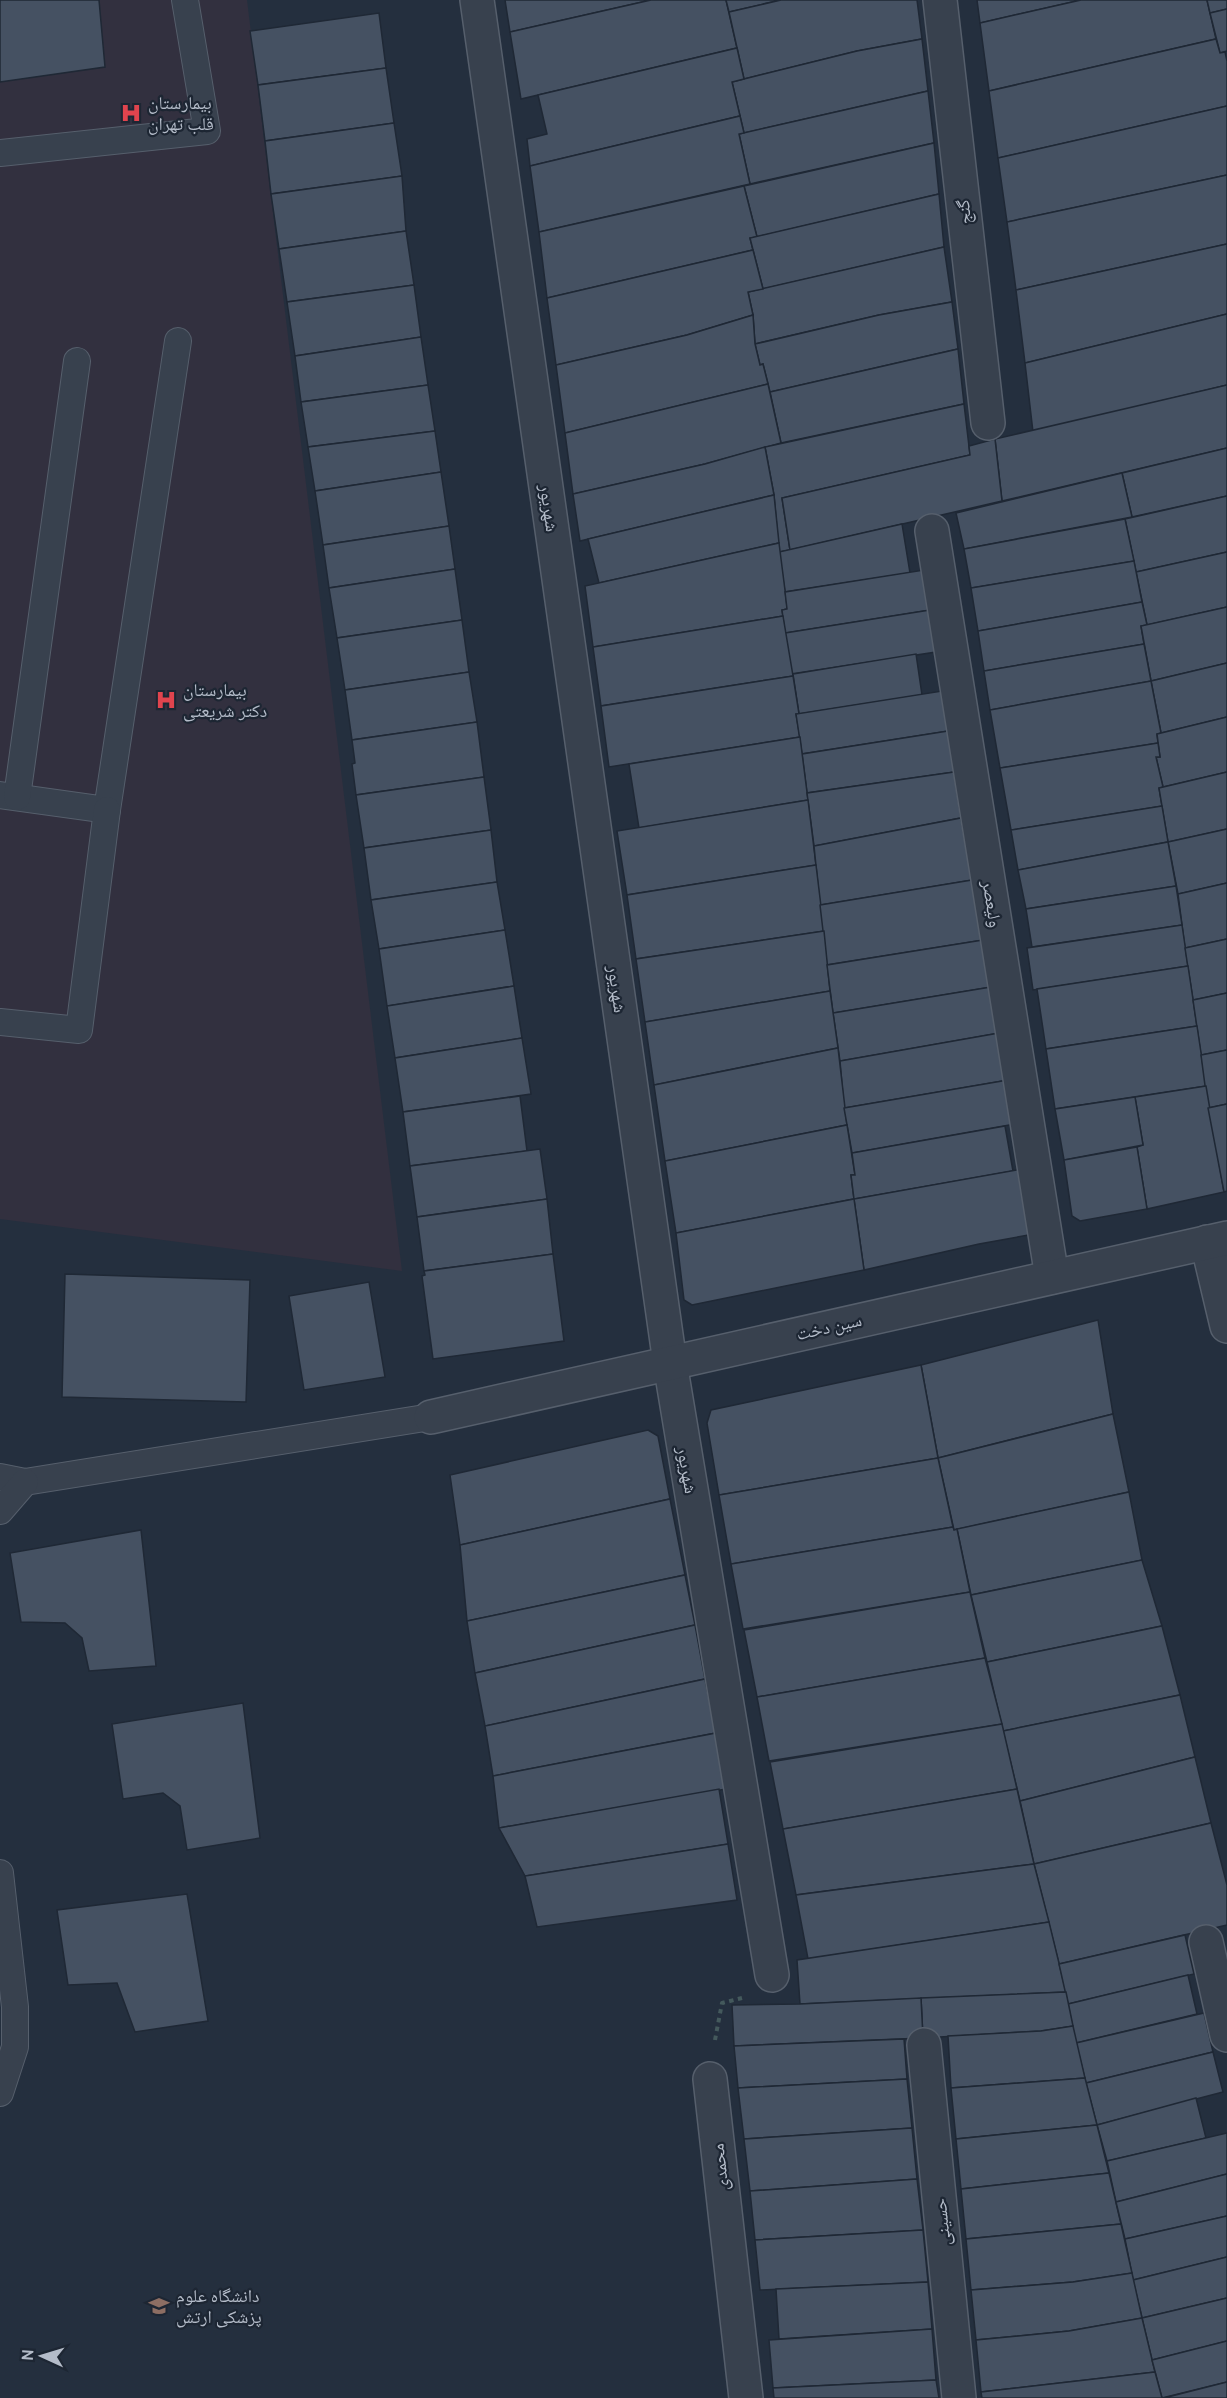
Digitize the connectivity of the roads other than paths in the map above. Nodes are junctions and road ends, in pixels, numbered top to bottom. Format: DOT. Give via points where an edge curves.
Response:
graph roads {
  1 [pos="185,0"];
  2 [pos="477,0"];
  3 [pos="940,0"];
  4 [pos="0,153"];
  5 [pos="178,341"];
  6 [pos="77,361"];
  7 [pos="988,423"];
  8 [pos="932,531"];
  9 [pos="9,796"];
  10 [pos="107,810"];
  11 [pos="0,1022"];
  12 [pos="1217,1240"];
  13 [pos="1053,1277"];
  14 [pos="1227,1326"];
  15 [pos="669,1363"];
  16 [pos="431,1417"];
  17 [pos="0,1477"];
  18 [pos="25,1482"];
  19 [pos="0,1511"];
  20 [pos="0,1873"];
  21 [pos="1206,1942"];
  22 [pos="772,1975"];
  23 [pos="1227,2035"];
  24 [pos="924,2045"];
  25 [pos="710,2079"];
  26 [pos="0,2093"];
  27 [pos="746,2398"];
  28 [pos="959,2398"];
  1 -- 4 [label="lane" via="207,131"];
  2 -- 15 [label="street, شهریور"];
  3 -- 7 [label="street, گنج"];
  5 -- 10 [label="lane"];
  6 -- 9 [label="lane"];
  8 -- 13 [label="street, ولیعصر"];
  9 -- 10 [label="lane"];
  10 -- 11 [label="lane" via="79,1030"];
  12 -- 13 [label="street, سین دخت"];
  12 -- 14 [label="street"];
  13 -- 15 [label="street, سین دخت"];
  15 -- 16 [label="street, سین دخت"];
  15 -- 22 [label="street, شهریور"];
  16 -- 18 [label="lane"];
  17 -- 18 [label="lane"];
  18 -- 19 [label="lane"];
  20 -- 26 [label="lane" via="15,2007 15,2047"];
  21 -- 23 [label="street"];
  24 -- 28 [label="street, حسینی"];
  25 -- 27 [label="street, محمدی"];
}
